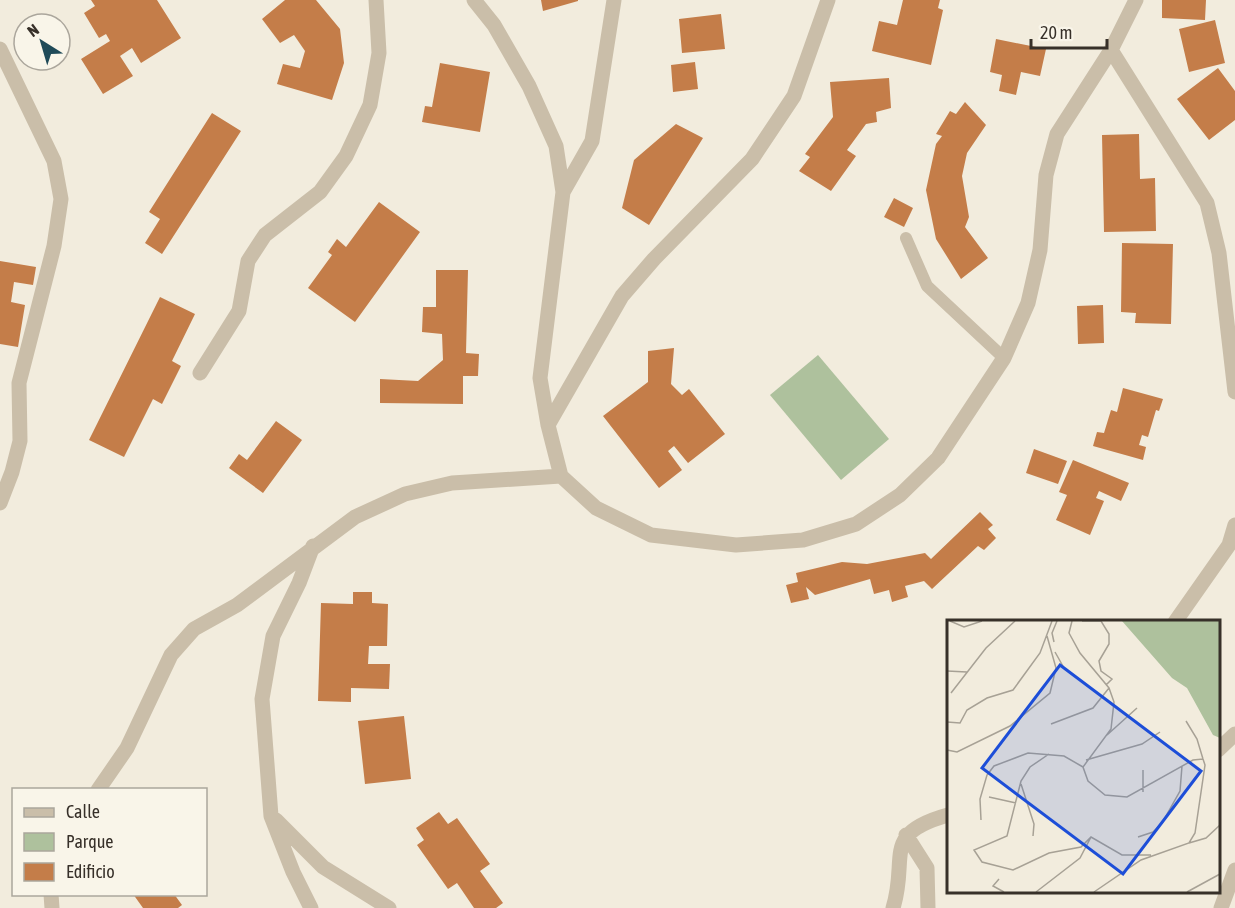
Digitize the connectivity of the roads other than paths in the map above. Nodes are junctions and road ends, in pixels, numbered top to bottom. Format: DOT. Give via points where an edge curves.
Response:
graph roads {
  1 [pos="376,0"];
  2 [pos="474,0"];
  3 [pos="614,0"];
  4 [pos="828,0"];
  5 [pos="1136,0"];
  6 [pos="0,49"];
  7 [pos="1112,50"];
  8 [pos="563,192"];
  9 [pos="906,238"];
  10 [pos="1004,358"];
  11 [pos="200,373"];
  12 [pos="1235,392"];
  13 [pos="548,425"];
  14 [pos="561,476"];
  15 [pos="0,503"];
  16 [pos="1235,525"];
  17 [pos="313,546"];
  18 [pos="1176,620"];
  19 [pos="1235,734"];
  20 [pos="1220,748"];
  21 [pos="99,788"];
  22 [pos="947,815"];
  23 [pos="271,816"];
  24 [pos="906,835"];
  25 [pos="1235,870"];
  26 [pos="311,908"];
  27 [pos="389,908"];
  28 [pos="893,908"];
  29 [pos="928,908"];
  30 [pos="1221,908"];
  1 -- 11 [label="street" via="379,53 370,105 346,156 320,192 265,235 248,261 239,311"];
  2 -- 8 [label="street" via="494,25 529,87 556,146"];
  3 -- 8 [label="street" via="592,141"];
  4 -- 13 [label="street" via="794,96 752,159 622,296"];
  5 -- 7 [label="street"];
  6 -- 15 [label="street" via="54,161 61,199 54,246 19,383 20,441"];
  7 -- 10 [label="street" via="1057,134 1046,175 1040,250 1028,303"];
  7 -- 12 [label="street" via="1207,203 1219,253"];
  8 -- 13 [label="street" via="540,378"];
  9 -- 10 [label="lane" via="927,286"];
  10 -- 14 [label="street" via="938,458 900,495 856,524 803,540 736,545 651,535 596,508"];
  13 -- 14 [label="street"];
  14 -- 17 [label="street" via="452,483 405,494 355,516"];
  16 -- 18 [label="street" via="1229,545"];
  17 -- 21 [label="street" via="237,605 194,629 171,655 127,748"];
  17 -- 23 [label="street" via="273,636 262,699"];
  19 -- 20 [label="street"];
  22 -- 24 [label="street" via="922,823"];
  23 -- 26 [label="street"];
  23 -- 27 [label="street" via="323,867"];
  24 -- 28 [label="street" via="898,854 898,891"];
  24 -- 29 [label="street" via="927,868"];
  25 -- 30 [label="street"];
}
